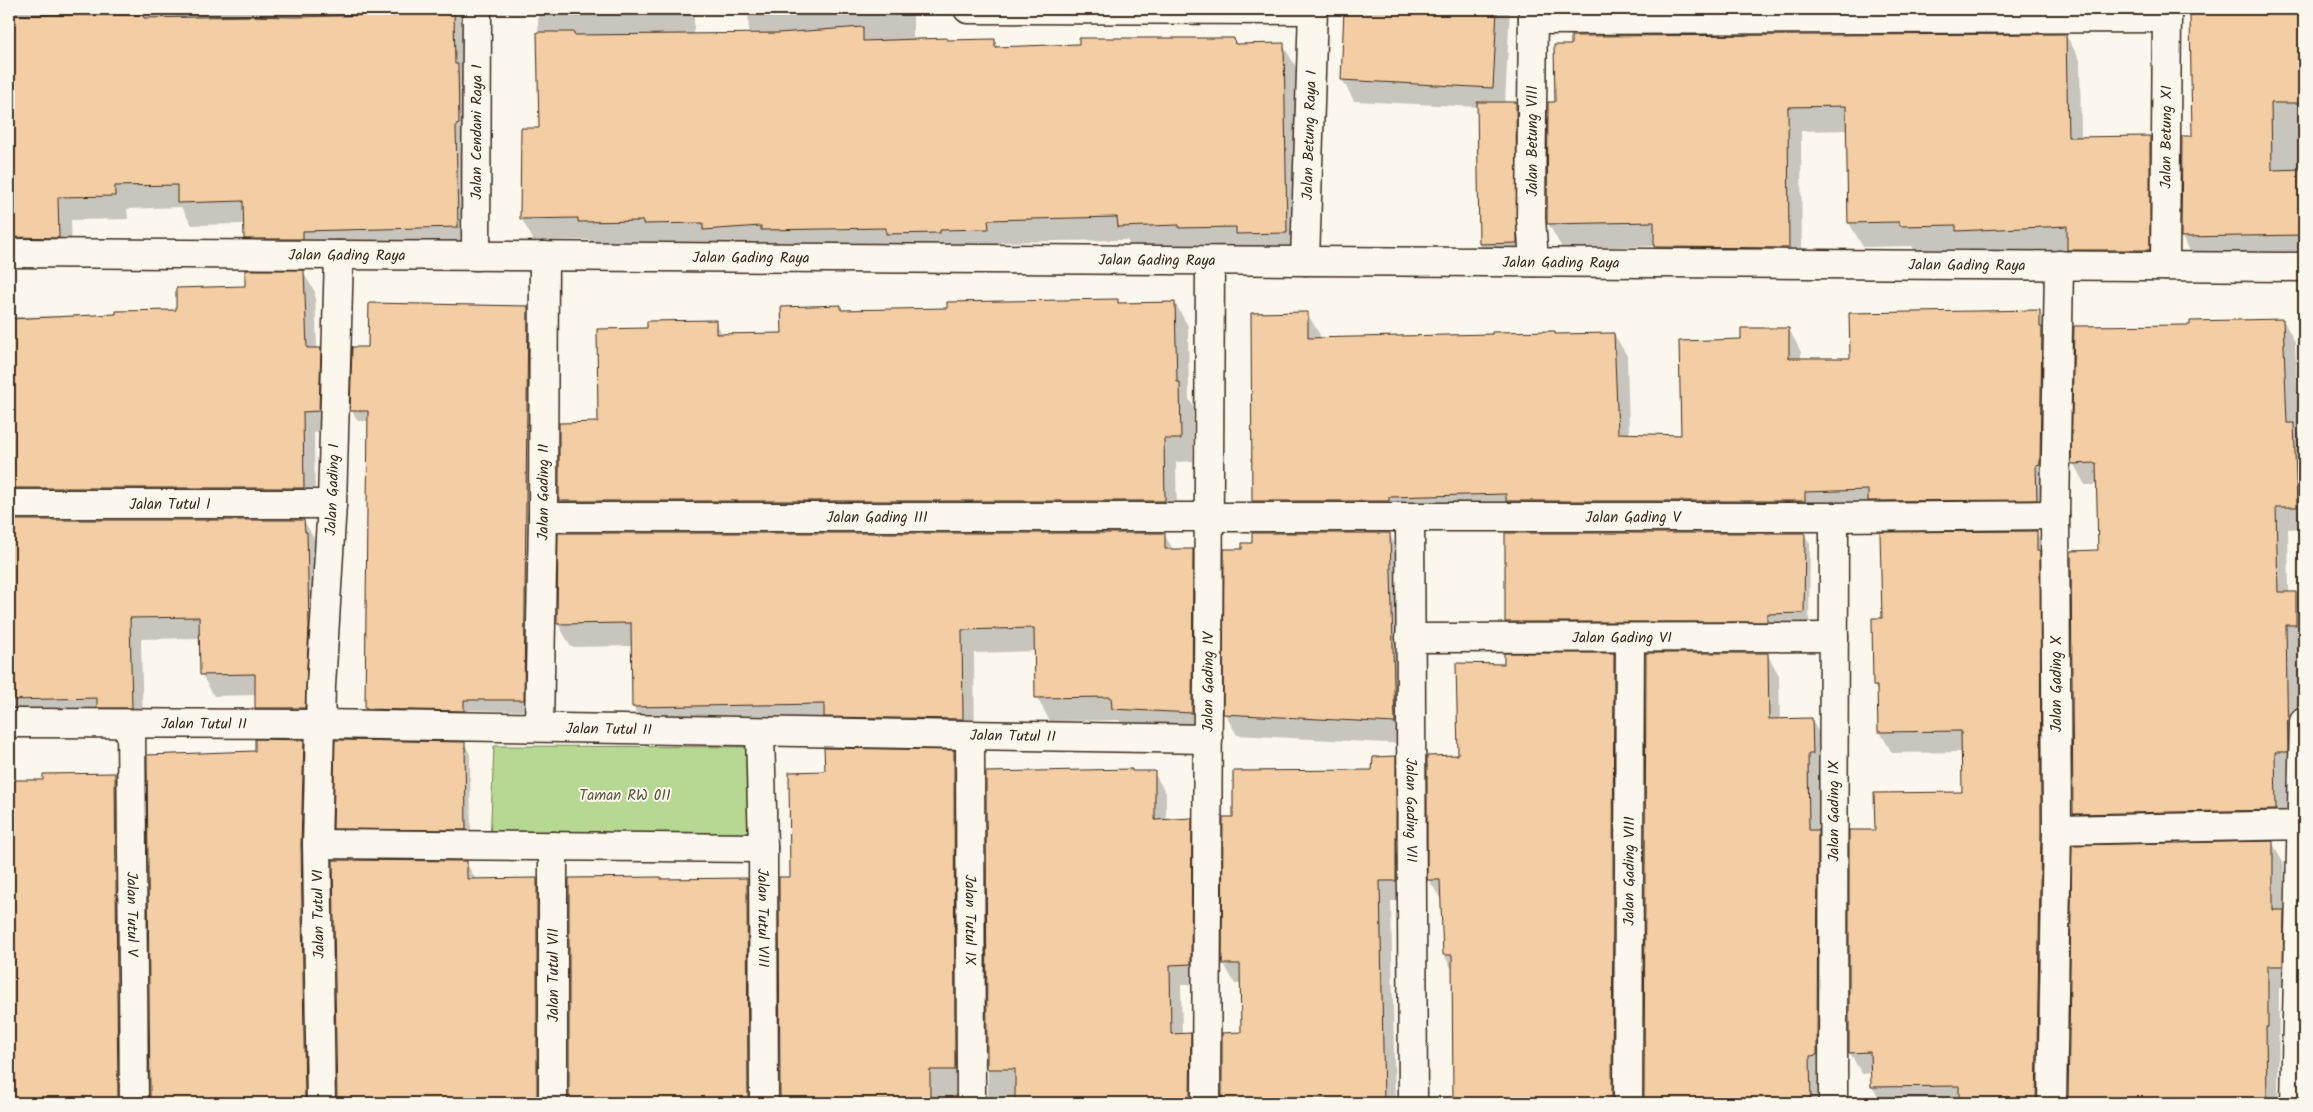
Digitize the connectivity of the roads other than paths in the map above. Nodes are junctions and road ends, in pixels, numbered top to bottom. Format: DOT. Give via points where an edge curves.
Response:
graph roads {
  1 [pos="476,9"];
  2 [pos="968,9"];
  3 [pos="1313,10"];
  4 [pos="1533,14"];
  5 [pos="1746,14"];
  6 [pos="1965,14"];
  7 [pos="2167,14"];
  8 [pos="9,253"];
  9 [pos="339,255"];
  10 [pos="476,256"];
  11 [pos="544,256"];
  12 [pos="1210,261"];
  13 [pos="1305,261"];
  14 [pos="1534,262"];
  15 [pos="2060,265"];
  16 [pos="2165,266"];
  17 [pos="2304,267"];
  18 [pos="9,504"];
  19 [pos="332,504"];
  20 [pos="2055,515"];
  21 [pos="543,517"];
  22 [pos="1210,517"];
  23 [pos="1410,518"];
  24 [pos="1834,518"];
  25 [pos="1834,637"];
  26 [pos="1410,638"];
  27 [pos="1630,638"];
  28 [pos="2304,722"];
  29 [pos="9,723"];
  30 [pos="131,724"];
  31 [pos="320,724"];
  32 [pos="540,727"];
  33 [pos="760,732"];
  34 [pos="970,736"];
  35 [pos="1208,739"];
  36 [pos="2302,825"];
  37 [pos="2057,830"];
  38 [pos="317,844"];
  39 [pos="553,846"];
  40 [pos="763,848"];
  41 [pos="2302,935"];
  42 [pos="134,1103"];
  43 [pos="321,1103"];
  44 [pos="553,1103"];
  45 [pos="764,1103"];
  46 [pos="971,1103"];
  47 [pos="1206,1103"];
  48 [pos="1414,1103"];
  49 [pos="1628,1103"];
  50 [pos="1833,1103"];
  51 [pos="2052,1103"];
  52 [pos="2294,1103"];
  1 -- 10 [label="street, Jalan Cendani Raya I"];
  2 -- 3 [label="street"];
  3 -- 13 [label="street, Jalan Betung Raya I"];
  4 -- 5 [label="street, Jalan Betung VIII"];
  4 -- 14 [label="street, Jalan Betung VIII" via="1531,218"];
  5 -- 6 [label="street, Jalan Betung VIII"];
  6 -- 7 [label="street, Jalan Betung VIII"];
  7 -- 16 [label="street, Jalan Betung XI"];
  8 -- 9 [label="street, Jalan Gading Raya"];
  9 -- 10 [label="street, Jalan Gading Raya"];
  9 -- 19 [label="street, Jalan Gading I"];
  10 -- 11 [label="street, Jalan Gading Raya"];
  11 -- 12 [label="street, Jalan Gading Raya"];
  11 -- 21 [label="street, Jalan Gading II"];
  12 -- 13 [label="street, Jalan Gading Raya"];
  12 -- 22 [label="street, Jalan Gading IV"];
  13 -- 14 [label="street, Jalan Gading Raya"];
  14 -- 15 [label="street, Jalan Gading Raya"];
  15 -- 16 [label="street, Jalan Gading Raya"];
  15 -- 20 [label="street, Jalan Gading X"];
  16 -- 17 [label="street, Jalan Gading Raya"];
  18 -- 19 [label="street, Jalan Tutul I"];
  19 -- 31 [label="street, Jalan Gading I"];
  20 -- 24 [label="street, Jalan Gading V"];
  20 -- 37 [label="street, Jalan Gading X"];
  21 -- 22 [label="street, Jalan Gading III"];
  21 -- 32 [label="street, Jalan Gading II"];
  22 -- 23 [label="street, Jalan Gading V"];
  22 -- 35 [label="street, Jalan Gading IV"];
  23 -- 24 [label="street, Jalan Gading V"];
  23 -- 26 [label="street, Jalan Gading VII"];
  24 -- 25 [label="street, Jalan Gading IX"];
  25 -- 27 [label="street, Jalan Gading VI"];
  25 -- 50 [label="street, Jalan Gading IX"];
  26 -- 27 [label="street, Jalan Gading VI"];
  26 -- 48 [label="street, Jalan Gading VII"];
  27 -- 49 [label="street, Jalan Gading VIII"];
  28 -- 36 [label="street"];
  29 -- 30 [label="street, Jalan Tutul II"];
  30 -- 31 [label="street, Jalan Tutul II"];
  30 -- 42 [label="street, Jalan Tutul V"];
  31 -- 32 [label="street, Jalan Tutul II"];
  31 -- 38 [label="street, Jalan Tutul VI"];
  32 -- 33 [label="street, Jalan Tutul II"];
  33 -- 34 [label="street, Jalan Tutul II"];
  33 -- 40 [label="street, Jalan Tutul VIII"];
  34 -- 35 [label="street, Jalan Tutul II"];
  34 -- 46 [label="street, Jalan Tutul IX"];
  35 -- 47 [label="street, Jalan Gading IV"];
  36 -- 37 [label="street"];
  36 -- 41 [label="street"];
  37 -- 51 [label="street, Jalan Gading X"];
  38 -- 39 [label="street"];
  38 -- 43 [label="street, Jalan Tutul VI"];
  39 -- 40 [label="street"];
  39 -- 44 [label="street, Jalan Tutul VII"];
  40 -- 45 [label="street, Jalan Tutul VIII"];
  41 -- 52 [label="street"];
}
